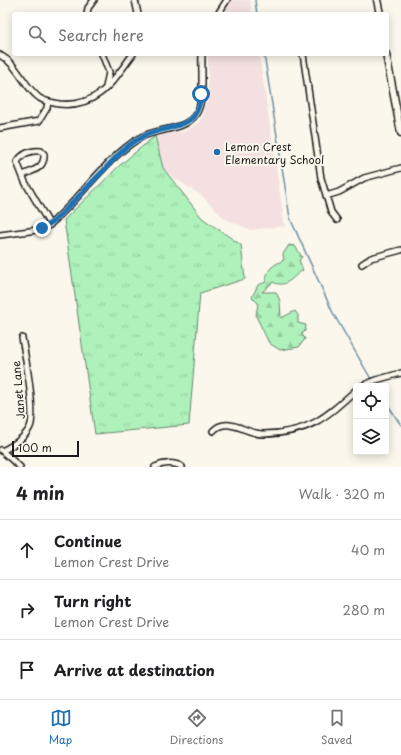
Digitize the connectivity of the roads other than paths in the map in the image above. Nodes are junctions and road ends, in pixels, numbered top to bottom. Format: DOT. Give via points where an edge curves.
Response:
graph roads {
  1 [pos="94,0"];
  2 [pos="135,0"];
  3 [pos="227,0"];
  4 [pos="377,0"];
  5 [pos="87,12"];
  6 [pos="138,12"];
  7 [pos="219,12"];
  8 [pos="380,12"];
  9 [pos="0,56"];
  10 [pos="103,56"];
  11 [pos="132,56"];
  12 [pos="202,56"];
  13 [pos="303,56"];
  14 [pos="386,56"];
  15 [pos="106,88"];
  16 [pos="401,98"];
  17 [pos="393,99"];
  18 [pos="48,102"];
  19 [pos="0,128"];
  20 [pos="401,133"];
  21 [pos="401,168"];
  22 [pos="23,175"];
  23 [pos="326,196"];
  24 [pos="337,220"];
  25 [pos="50,225"];
  26 [pos="0,236"];
  27 [pos="401,250"];
  28 [pos="362,264"];
  29 [pos="22,338"];
  30 [pos="401,373"];
  31 [pos="369,383"];
  32 [pos="353,393"];
  33 [pos="213,431"];
  34 [pos="1,450"];
  35 [pos="20,467"];
  36 [pos="155,467"];
  37 [pos="182,467"];
  1 -- 5 [label="street"];
  2 -- 6 [label="street"];
  3 -- 7 [label="street"];
  4 -- 8 [label="main road"];
  9 -- 18 [label="street" via="15,67 36,96"];
  10 -- 15 [label="street" via="109,72"];
  11 -- 15 [label="street" via="115,80"];
  12 -- 25 [label="street" via="200,101 194,116 182,125 137,139"];
  13 -- 23 [label="street" via="321,178"];
  14 -- 17 [label="main road"];
  15 -- 18 [label="street" via="80,104"];
  16 -- 17 [label="street"];
  17 -- 20 [label="main road"];
  18 -- 19 [label="street" via="39,121"];
  21 -- 23 [label="street" via="364,178"];
  22 -- 22 [label="street" via="17,162 22,155 41,151 44,154 42,165"];
  22 -- 25 [label="street"];
  23 -- 24 [label="street" via="331,212"];
  25 -- 26 [label="street" via="38,230"];
  27 -- 28 [label="street" via="370,258"];
  29 -- 34 [label="street, Janet Lane" via="33,419 27,432 13,445"];
  30 -- 31 [label="street"];
  32 -- 33 [label="street" via="330,414 308,427 262,434 229,424"];
  34 -- 35 [label="street"];
  36 -- 37 [label="street" via="176,464"];
}
